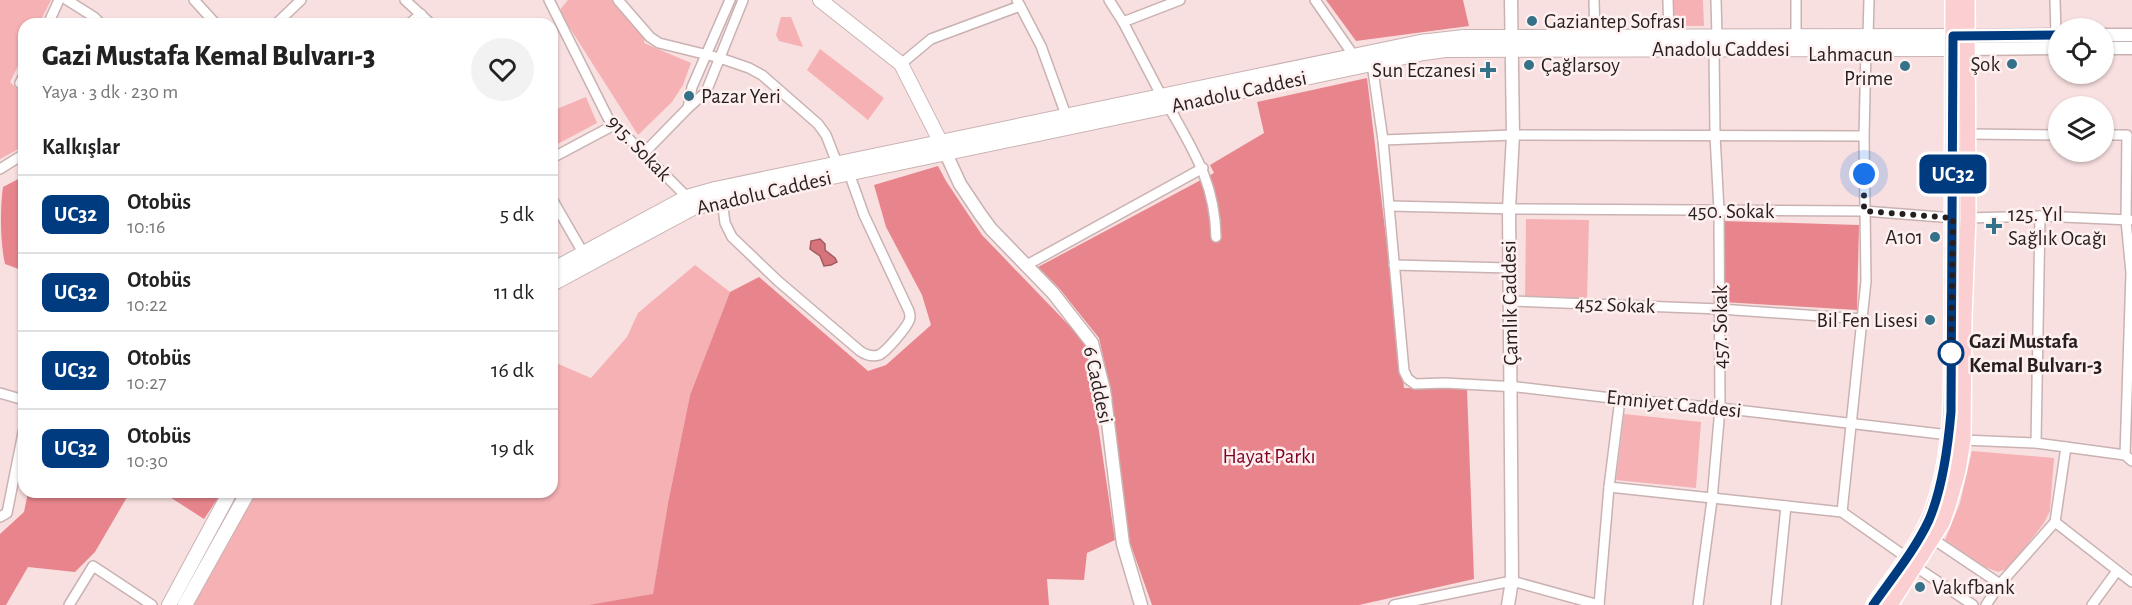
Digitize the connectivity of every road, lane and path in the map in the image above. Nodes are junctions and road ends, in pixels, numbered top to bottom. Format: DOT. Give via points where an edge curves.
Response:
graph roads {
  1 [pos="59,0"];
  2 [pos="67,0"];
  3 [pos="194,0"];
  4 [pos="301,0"];
  5 [pos="405,0"];
  6 [pos="549,0"];
  7 [pos="618,0"];
  8 [pos="730,0"];
  9 [pos="743,0"];
  10 [pos="1109,0"];
  11 [pos="1180,0"];
  12 [pos="1315,0"];
  13 [pos="1511,0"];
  14 [pos="1594,0"];
  15 [pos="1668,0"];
  16 [pos="1716,0"];
  17 [pos="1796,0"];
  18 [pos="1869,0"];
  19 [pos="1953,0"];
  20 [pos="1967,0"];
  21 [pos="2055,0"];
  22 [pos="826,2"];
  23 [pos="1019,3"];
  24 [pos="421,14"];
  25 [pos="51,18"];
  26 [pos="95,18"];
  27 [pos="210,18"];
  28 [pos="282,18"];
  29 [pos="416,18"];
  30 [pos="425,18"];
  31 [pos="558,18"];
  32 [pos="2056,18"];
  33 [pos="558,19"];
  34 [pos="1123,21"];
  35 [pos="2048,35"];
  36 [pos="2114,35"];
  37 [pos="2132,35"];
  38 [pos="1796,36"];
  39 [pos="1669,37"];
  40 [pos="1595,38"];
  41 [pos="1715,43"];
  42 [pos="1867,43"];
  43 [pos="1960,43"];
  44 [pos="1511,44"];
  45 [pos="2048,47"];
  46 [pos="2114,48"];
  47 [pos="2132,48"];
  48 [pos="706,54"];
  49 [pos="1354,56"];
  50 [pos="720,58"];
  51 [pos="901,64"];
  52 [pos="1372,64"];
  53 [pos="1165,101"];
  54 [pos="688,108"];
  55 [pos="1066,115"];
  56 [pos="614,125"];
  57 [pos="1968,134"];
  58 [pos="1513,135"];
  59 [pos="1715,135"];
  60 [pos="2048,135"];
  61 [pos="2114,135"];
  62 [pos="1864,136"];
  63 [pos="1383,140"];
  64 [pos="943,147"];
  65 [pos="644,153"];
  66 [pos="558,155"];
  67 [pos="18,158"];
  68 [pos="837,163"];
  69 [pos="1203,168"];
  70 [pos="0,169"];
  71 [pos="849,173"];
  72 [pos="687,197"];
  73 [pos="722,200"];
  74 [pos="1389,206"];
  75 [pos="558,209"];
  76 [pos="1509,209"];
  77 [pos="1719,211"];
  78 [pos="1864,211"];
  79 [pos="2040,216"];
  80 [pos="1961,218"];
  81 [pos="2129,220"];
  82 [pos="1216,237"];
  83 [pos="586,258"];
  84 [pos="1394,265"];
  85 [pos="1025,266"];
  86 [pos="558,268"];
  87 [pos="1509,268"];
  88 [pos="2131,273"];
  89 [pos="558,279"];
  90 [pos="1510,301"];
  91 [pos="1720,309"];
  92 [pos="1863,319"];
  93 [pos="2130,353"];
  94 [pos="1511,386"];
  95 [pos="0,393"];
  96 [pos="18,398"];
  97 [pos="1620,399"];
  98 [pos="1720,408"];
  99 [pos="1852,423"];
  100 [pos="2129,432"];
  101 [pos="1956,437"];
  102 [pos="2036,443"];
  103 [pos="2066,447"];
  104 [pos="18,458"];
  105 [pos="2128,458"];
  106 [pos="1609,488"];
  107 [pos="227,498"];
  108 [pos="245,498"];
  109 [pos="1712,500"];
  110 [pos="1786,506"];
  111 [pos="1842,512"];
  112 [pos="0,517"];
  113 [pos="2055,522"];
  114 [pos="1933,539"];
  115 [pos="1911,562"];
  116 [pos="2117,571"];
  117 [pos="1512,581"];
  118 [pos="2132,582"];
  119 [pos="2000,584"];
  120 [pos="69,605"];
  121 [pos="152,605"];
  122 [pos="169,605"];
  123 [pos="185,605"];
  124 [pos="1141,605"];
  125 [pos="1394,605"];
  126 [pos="1508,605"];
  127 [pos="1599,605"];
  128 [pos="1698,605"];
  129 [pos="1776,605"];
  130 [pos="1874,605"];
  131 [pos="1890,605"];
  132 [pos="1972,605"];
  133 [pos="1986,605"];
  134 [pos="2092,605"];
  1 -- 25 [label="street"];
  2 -- 26 [label="street"];
  3 -- 27 [label="street"];
  4 -- 28 [label="street"];
  5 -- 24 [label="street"];
  6 -- 31 [label="street, 915. Sokak"];
  7 -- 48 [label="street" via="659,43"];
  8 -- 48 [label="street"];
  9 -- 50 [label="street"];
  10 -- 34 [label="street"];
  11 -- 34 [label="street"];
  12 -- 49 [label="street"];
  13 -- 44 [label="street, Çamlık Caddesi"];
  14 -- 40 [label="street"];
  15 -- 39 [label="street"];
  16 -- 41 [label="street, 457. Sokak"];
  17 -- 38 [label="street"];
  18 -- 42 [label="street"];
  19 -- 43 [label="main road"];
  20 -- 43 [label="main road"];
  21 -- 32 [label="street"];
  22 -- 51 [label="main road"];
  23 -- 51 [label="street" via="931,39"];
  23 -- 55 [label="street" via="1041,46"];
  24 -- 29 [label="street"];
  24 -- 30 [label="street"];
  33 -- 56 [label="street, 915. Sokak" via="602,111"];
  34 -- 53 [label="street"];
  35 -- 43 [label="street, Anadolu Caddesi"];
  36 -- 37 [label="street"];
  38 -- 41 [label="main road, Anadolu Caddesi"];
  38 -- 42 [label="main road, Anadolu Caddesi"];
  39 -- 40 [label="main road, Anadolu Caddesi"];
  39 -- 41 [label="main road, Anadolu Caddesi"];
  40 -- 44 [label="main road, Anadolu Caddesi"];
  41 -- 42 [label="main road, Anadolu Caddesi"];
  41 -- 44 [label="main road, Anadolu Caddesi"];
  41 -- 59 [label="street, 457. Sokak"];
  42 -- 43 [label="main road, Anadolu Caddesi"];
  42 -- 62 [label="street"];
  43 -- 45 [label="street, Anadolu Caddesi"];
  43 -- 57 [label="main road"];
  43 -- 80 [label="main road"];
  44 -- 49 [label="main road, Anadolu Caddesi" via="1441,38"];
  44 -- 52 [label="main road, Anadolu Caddesi"];
  44 -- 58 [label="street, Çamlık Caddesi"];
  46 -- 47 [label="street"];
  48 -- 50 [label="street"];
  48 -- 54 [label="street"];
  49 -- 53 [label="main road, Anadolu Caddesi"];
  50 -- 54 [label="street" via="706,92"];
  50 -- 68 [label="street" via="756,71 812,118 826,135"];
  51 -- 64 [label="main road"];
  52 -- 53 [label="main road, Anadolu Caddesi"];
  52 -- 63 [label="street"];
  53 -- 55 [label="main road, Anadolu Caddesi"];
  53 -- 64 [label="main road, Anadolu Caddesi"];
  53 -- 69 [label="street"];
  54 -- 65 [label="street"];
  55 -- 64 [label="main road, Anadolu Caddesi"];
  56 -- 65 [label="street, 915. Sokak"];
  56 -- 66 [label="street"];
  57 -- 60 [label="street"];
  57 -- 80 [label="main road"];
  58 -- 59 [label="street"];
  58 -- 63 [label="street"];
  58 -- 76 [label="street, Çamlık Caddesi"];
  59 -- 62 [label="street"];
  59 -- 77 [label="street, 457. Sokak"];
  61 -- 81 [label="street" via="2127,135"];
  62 -- 78 [label="street"];
  63 -- 74 [label="street"];
  64 -- 68 [label="main road, Anadolu Caddesi"];
  64 -- 71 [label="main road, Anadolu Caddesi"];
  64 -- 85 [label="street, 6 Caddesi" via="960,184 980,214"];
  65 -- 72 [label="street, 915. Sokak"];
  67 -- 70 [label="street"];
  68 -- 72 [label="main road, Anadolu Caddesi"];
  69 -- 82 [label="street" via="1216,217"];
  69 -- 85 [label="street"];
  71 -- 73 [label="main road, Anadolu Caddesi"];
  71 -- 73 [label="street" via="910,316 884,352 876,356 865,354 834,329 737,242 725,223"];
  72 -- 83 [label="main road, Anadolu Caddesi"];
  73 -- 83 [label="main road, Anadolu Caddesi" via="693,208"];
  74 -- 76 [label="street, 450. Sokak"];
  74 -- 84 [label="street"];
  75 -- 83 [label="street"];
  76 -- 77 [label="street, 450. Sokak"];
  76 -- 87 [label="street, Çamlık Caddesi"];
  77 -- 78 [label="street, 450. Sokak"];
  77 -- 91 [label="street, 457. Sokak"];
  78 -- 80 [label="street, 450. Sokak"];
  78 -- 92 [label="street"];
  79 -- 80 [label="street, 450. Sokak"];
  79 -- 81 [label="street, 450. Sokak"];
  79 -- 102 [label="street"];
  80 -- 101 [label="main road" via="1951,412"];
  81 -- 88 [label="street"];
  83 -- 86 [label="main road, Anadolu Caddesi"];
  83 -- 89 [label="main road, Anadolu Caddesi"];
  84 -- 87 [label="street"];
  84 -- 94 [label="street, Emniyet Caddesi" via="1408,379 1415,384"];
  85 -- 124 [label="street, 6 Caddesi" via="1053,293 1092,343 1104,390 1123,544"];
  87 -- 90 [label="street, Çamlık Caddesi"];
  88 -- 93 [label="street"];
  90 -- 91 [label="street, 452 Sokak"];
  90 -- 94 [label="street, Çamlık Caddesi"];
  91 -- 92 [label="street, 452 Sokak"];
  91 -- 98 [label="street, 457. Sokak"];
  92 -- 99 [label="street"];
  93 -- 100 [label="street"];
  94 -- 97 [label="street, Emniyet Caddesi"];
  94 -- 117 [label="street, Çamlık Caddesi"];
  95 -- 96 [label="street"];
  97 -- 98 [label="street, Emniyet Caddesi"];
  97 -- 106 [label="street"];
  98 -- 99 [label="street, Emniyet Caddesi"];
  98 -- 109 [label="street, 457. Sokak"];
  99 -- 101 [label="street, Emniyet Caddesi"];
  99 -- 111 [label="street"];
  100 -- 105 [label="street"];
  101 -- 102 [label="street, Emniyet Caddesi"];
  101 -- 114 [label="main road" via="1948,506"];
  101 -- 115 [label="main road"];
  102 -- 103 [label="street, Emniyet Caddesi"];
  103 -- 105 [label="street, Emniyet Caddesi"];
  103 -- 113 [label="street"];
  104 -- 112 [label="street" via="7,513"];
  106 -- 109 [label="street"];
  106 -- 127 [label="street"];
  107 -- 122 [label="main road"];
  108 -- 123 [label="main road"];
  109 -- 110 [label="street"];
  109 -- 128 [label="street, 457. Sokak"];
  110 -- 111 [label="street"];
  110 -- 129 [label="street"];
  111 -- 115 [label="street"];
  113 -- 116 [label="street"];
  113 -- 119 [label="street"];
  114 -- 115 [label="main road"];
  114 -- 119 [label="street"];
  115 -- 130 [label="main road"];
  115 -- 131 [label="main road"];
  115 -- 132 [label="street"];
  116 -- 118 [label="street"];
  116 -- 134 [label="street"];
  117 -- 125 [label="street"];
  117 -- 126 [label="street, Çamlık Caddesi"];
  117 -- 127 [label="street"];
  119 -- 133 [label="street"];
  120 -- 121 [label="street" via="93,566"];
}
